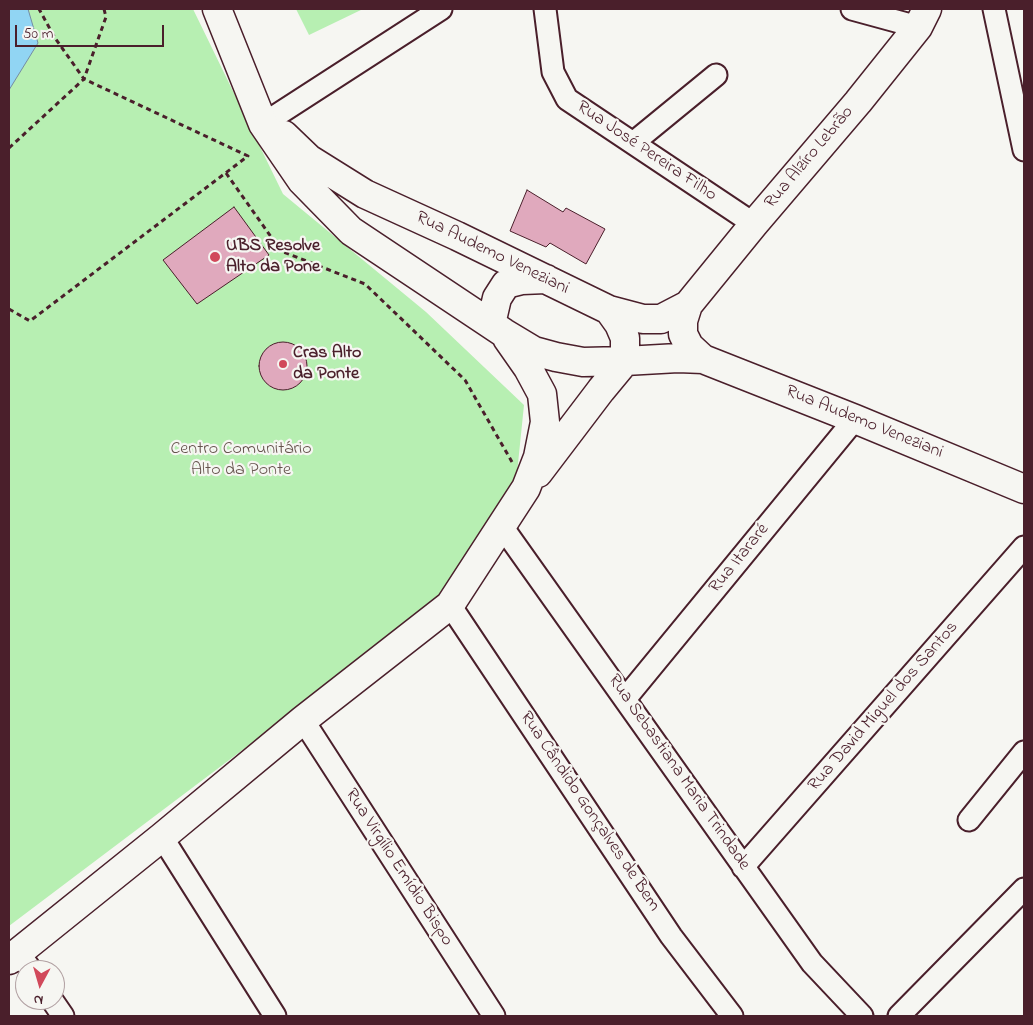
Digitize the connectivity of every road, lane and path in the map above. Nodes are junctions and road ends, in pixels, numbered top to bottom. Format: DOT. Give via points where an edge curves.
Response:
graph roads {
  1 [pos="39,9"];
  2 [pos="104,9"];
  3 [pos="217,9"];
  4 [pos="441,9"];
  5 [pos="545,9"];
  6 [pos="852,9"];
  7 [pos="994,9"];
  8 [pos="922,18"];
  9 [pos="716,75"];
  10 [pos="84,79"];
  11 [pos="263,119"];
  12 [pos="633,143"];
  13 [pos="9,148"];
  14 [pos="1024,150"];
  15 [pos="226,173"];
  16 [pos="754,224"];
  17 [pos="546,279"];
  18 [pos="688,304"];
  19 [pos="9,309"];
  20 [pos="609,310"];
  21 [pos="498,328"];
  22 [pos="703,359"];
  23 [pos="625,361"];
  24 [pos="855,419"];
  25 [pos="526,488"];
  26 [pos="1024,489"];
  27 [pos="501,525"];
  28 [pos="1024,547"];
  29 [pos="450,605"];
  30 [pos="626,699"];
  31 [pos="303,720"];
  32 [pos="1024,752"];
  33 [pos="969,820"];
  34 [pos="162,837"];
  35 [pos="743,867"];
  36 [pos="1024,889"];
  37 [pos="20,960"];
  38 [pos="275,1016"];
  39 [pos="494,1016"];
  40 [pos="732,1016"];
  41 [pos="862,1016"];
  42 [pos="899,1016"];
  1 -- 10 [label="path"];
  2 -- 10 [label="path" via="106,17"];
  3 -- 11 [label="main road, Rua Audemo Veneziani"];
  4 -- 11 [label="street"];
  5 -- 12 [label="street, Rua José Pereira Filho" via="552,72 568,99"];
  6 -- 8 [label="street"];
  7 -- 14 [label="street"];
  8 -- 16 [label="main road, Rua Alzíro Lebrão" via="858,102"];
  9 -- 12 [label="street"];
  10 -- 13 [label="path"];
  10 -- 15 [label="path" via="248,156"];
  11 -- 17 [label="main road, Rua Audemo Veneziani" via="309,159 364,194"];
  11 -- 21 [label="main road, Rua Audemo Veneziani" via="302,181 351,232"];
  12 -- 16 [label="street, Rua José Pereira Filho"];
  15 -- 19 [label="path" via="30,321"];
  15 -- 25 [label="path" via="280,251 365,284 466,380"];
  16 -- 18 [label="main road, Rua Alzíro Lebrão"];
  17 -- 20 [label="main road, Rua Audemo Veneziani"];
  17 -- 21 [label="main road" via="506,284 497,298"];
  18 -- 20 [label="main road, Rua Audemo Veneziani" via="661,319 643,319"];
  18 -- 22 [label="main road, Rua Audemo Veneziani" via="683,334 689,346"];
  20 -- 23 [label="main road" via="625,338"];
  21 -- 23 [label="main road, Rua Audemo Veneziani" via="534,350 556,358 583,362"];
  21 -- 25 [label="main road" via="528,368 542,394 545,422 538,456"];
  22 -- 23 [label="main road, Rua Audemo Veneziani"];
  22 -- 24 [label="main road, Rua Audemo Veneziani"];
  23 -- 25 [label="main road"];
  24 -- 26 [label="main road, Rua Audemo Veneziani"];
  24 -- 30 [label="street, Rua Itararé"];
  25 -- 27 [label="main road"];
  27 -- 29 [label="main road"];
  27 -- 30 [label="street, Rua Sebastiana Maria Trindade"];
  28 -- 35 [label="street, Rua David Miguel dos Santos"];
  29 -- 31 [label="main road"];
  29 -- 40 [label="street, Rua Cândido Gonçalves de Bem" via="671,936"];
  30 -- 35 [label="street, Rua Sebastiana Maria Trindade"];
  31 -- 34 [label="main road"];
  31 -- 39 [label="street, Rua Virgílio Emídio Bispo"];
  32 -- 33 [label="street"];
  34 -- 37 [label="main road"];
  34 -- 38 [label="street"];
  35 -- 41 [label="street, Rua Sebastiana Maria Trindade" via="812,962"];
  36 -- 42 [label="street"];
}
